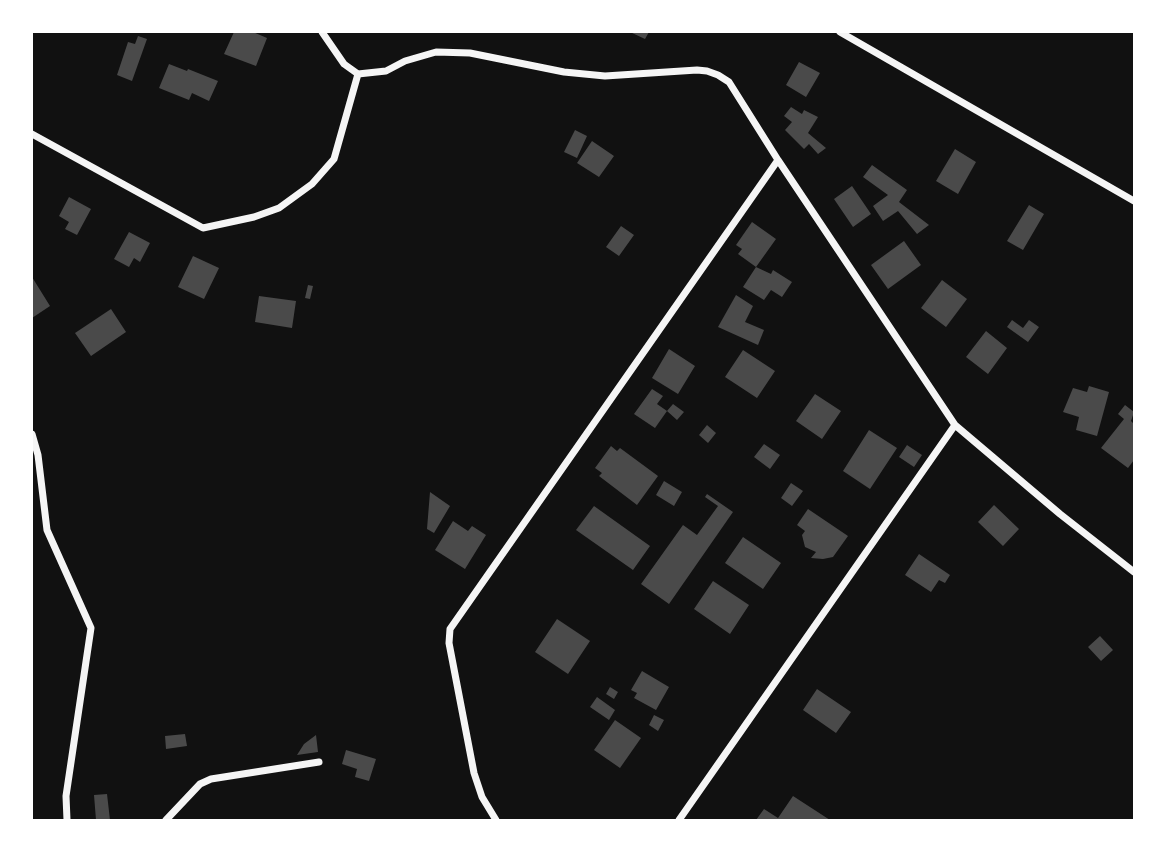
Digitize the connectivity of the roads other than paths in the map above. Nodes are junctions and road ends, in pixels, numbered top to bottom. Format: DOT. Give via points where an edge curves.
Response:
graph roads {
  1 [pos="322,32"];
  2 [pos="840,32"];
  3 [pos="358,74"];
  4 [pos="32,134"];
  5 [pos="778,160"];
  6 [pos="1135,201"];
  7 [pos="955,425"];
  8 [pos="32,434"];
  9 [pos="1135,572"];
  10 [pos="319,762"];
  11 [pos="67,821"];
  12 [pos="166,821"];
  13 [pos="496,821"];
  14 [pos="679,821"];
  1 -- 3 [label="street" via="344,64"];
  2 -- 6 [label="street"];
  3 -- 4 [label="street" via="334,159 312,184 279,208 203,228"];
  3 -- 5 [label="street" via="386,71 436,52 470,53 605,76 707,71 729,82"];
  5 -- 7 [label="street"];
  5 -- 13 [label="street" via="450,629 474,772"];
  7 -- 9 [label="street"];
  7 -- 14 [label="street"];
  8 -- 11 [label="street" via="47,530 92,628 66,796"];
  10 -- 12 [label="street" via="211,779 200,784"];
}
